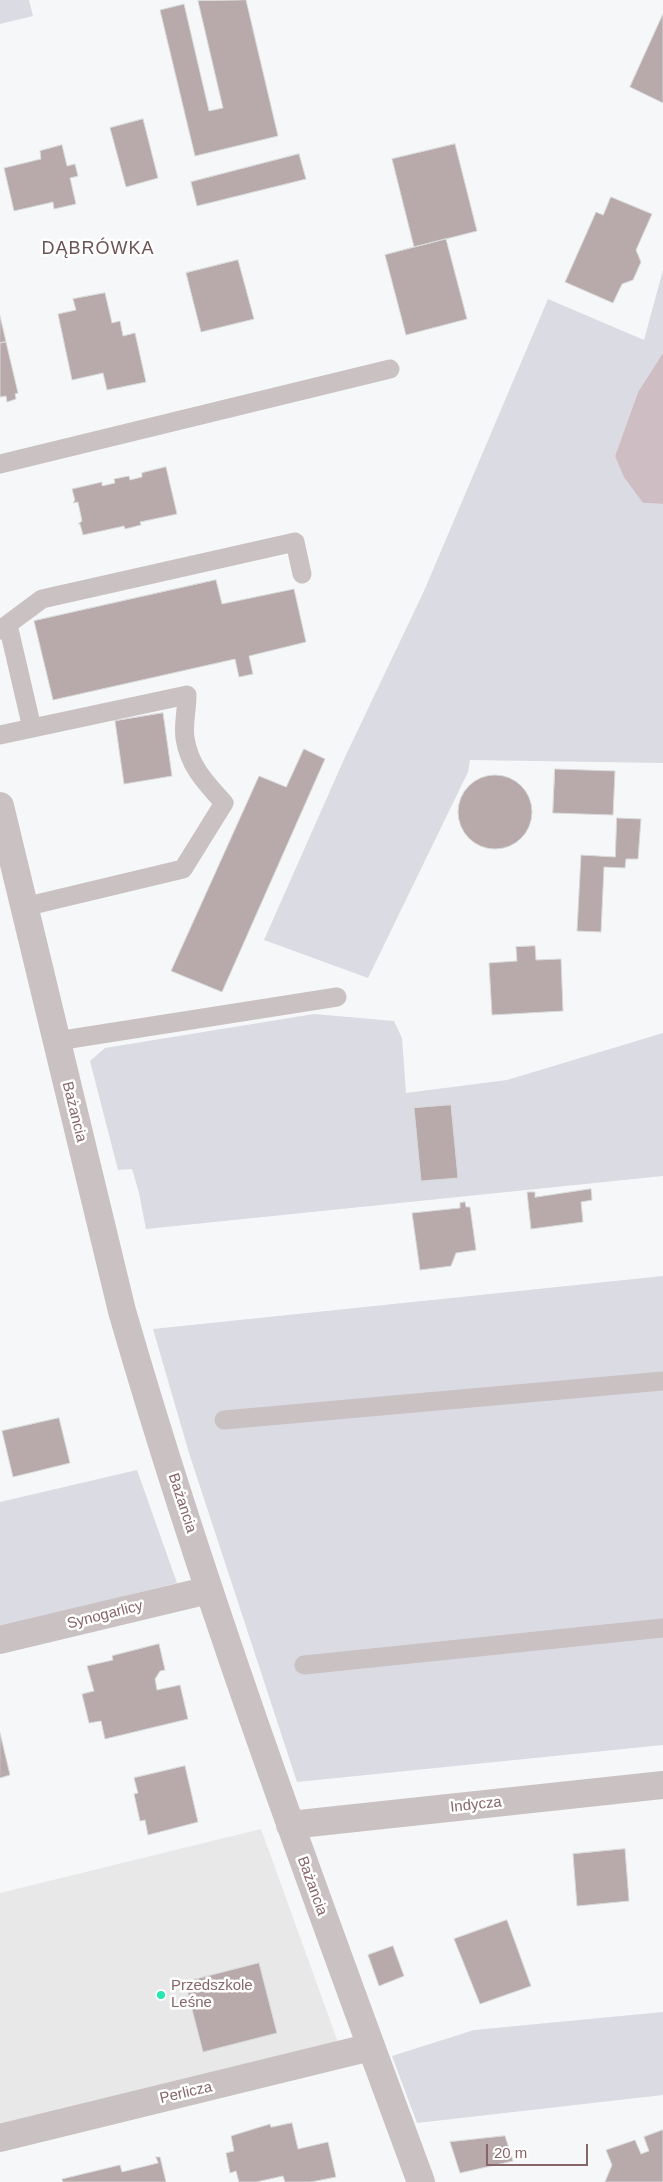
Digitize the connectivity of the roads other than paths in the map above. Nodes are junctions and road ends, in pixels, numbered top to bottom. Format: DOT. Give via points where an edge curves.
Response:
graph roads {
  1 [pos="390,369"];
  2 [pos="0,464"];
  3 [pos="302,574"];
  4 [pos="4,627"];
  5 [pos="32,728"];
  6 [pos="0,735"];
  7 [pos="0,806"];
  8 [pos="24,907"];
  9 [pos="337,997"];
  10 [pos="56,1041"];
  11 [pos="663,1381"];
  12 [pos="224,1420"];
  13 [pos="210,1590"];
  14 [pos="663,1628"];
  15 [pos="0,1640"];
  16 [pos="304,1665"];
  17 [pos="663,1785"];
  18 [pos="290,1825"];
  19 [pos="371,2047"];
  20 [pos="0,2138"];
  21 [pos="421,2182"];
  1 -- 2 [label="lane"];
  3 -- 4 [label="lane" via="295,542 42,599"];
  4 -- 5 [label="lane"];
  5 -- 6 [label="lane"];
  5 -- 8 [label="lane" via="187,695 185,736 189,756 197,772 224,803 183,869"];
  7 -- 8 [label="street, Bażancia"];
  8 -- 10 [label="street, Bażancia"];
  9 -- 10 [label="lane"];
  10 -- 13 [label="street, Bażancia" via="122,1311"];
  11 -- 12 [label="lane"];
  13 -- 15 [label="street, Synogarlicy"];
  13 -- 18 [label="street, Bażancia"];
  14 -- 16 [label="lane"];
  17 -- 18 [label="street, Indycza"];
  18 -- 19 [label="street, Bażancia"];
  19 -- 20 [label="street, Perlicza"];
  19 -- 21 [label="street, Bażancia"];
}
